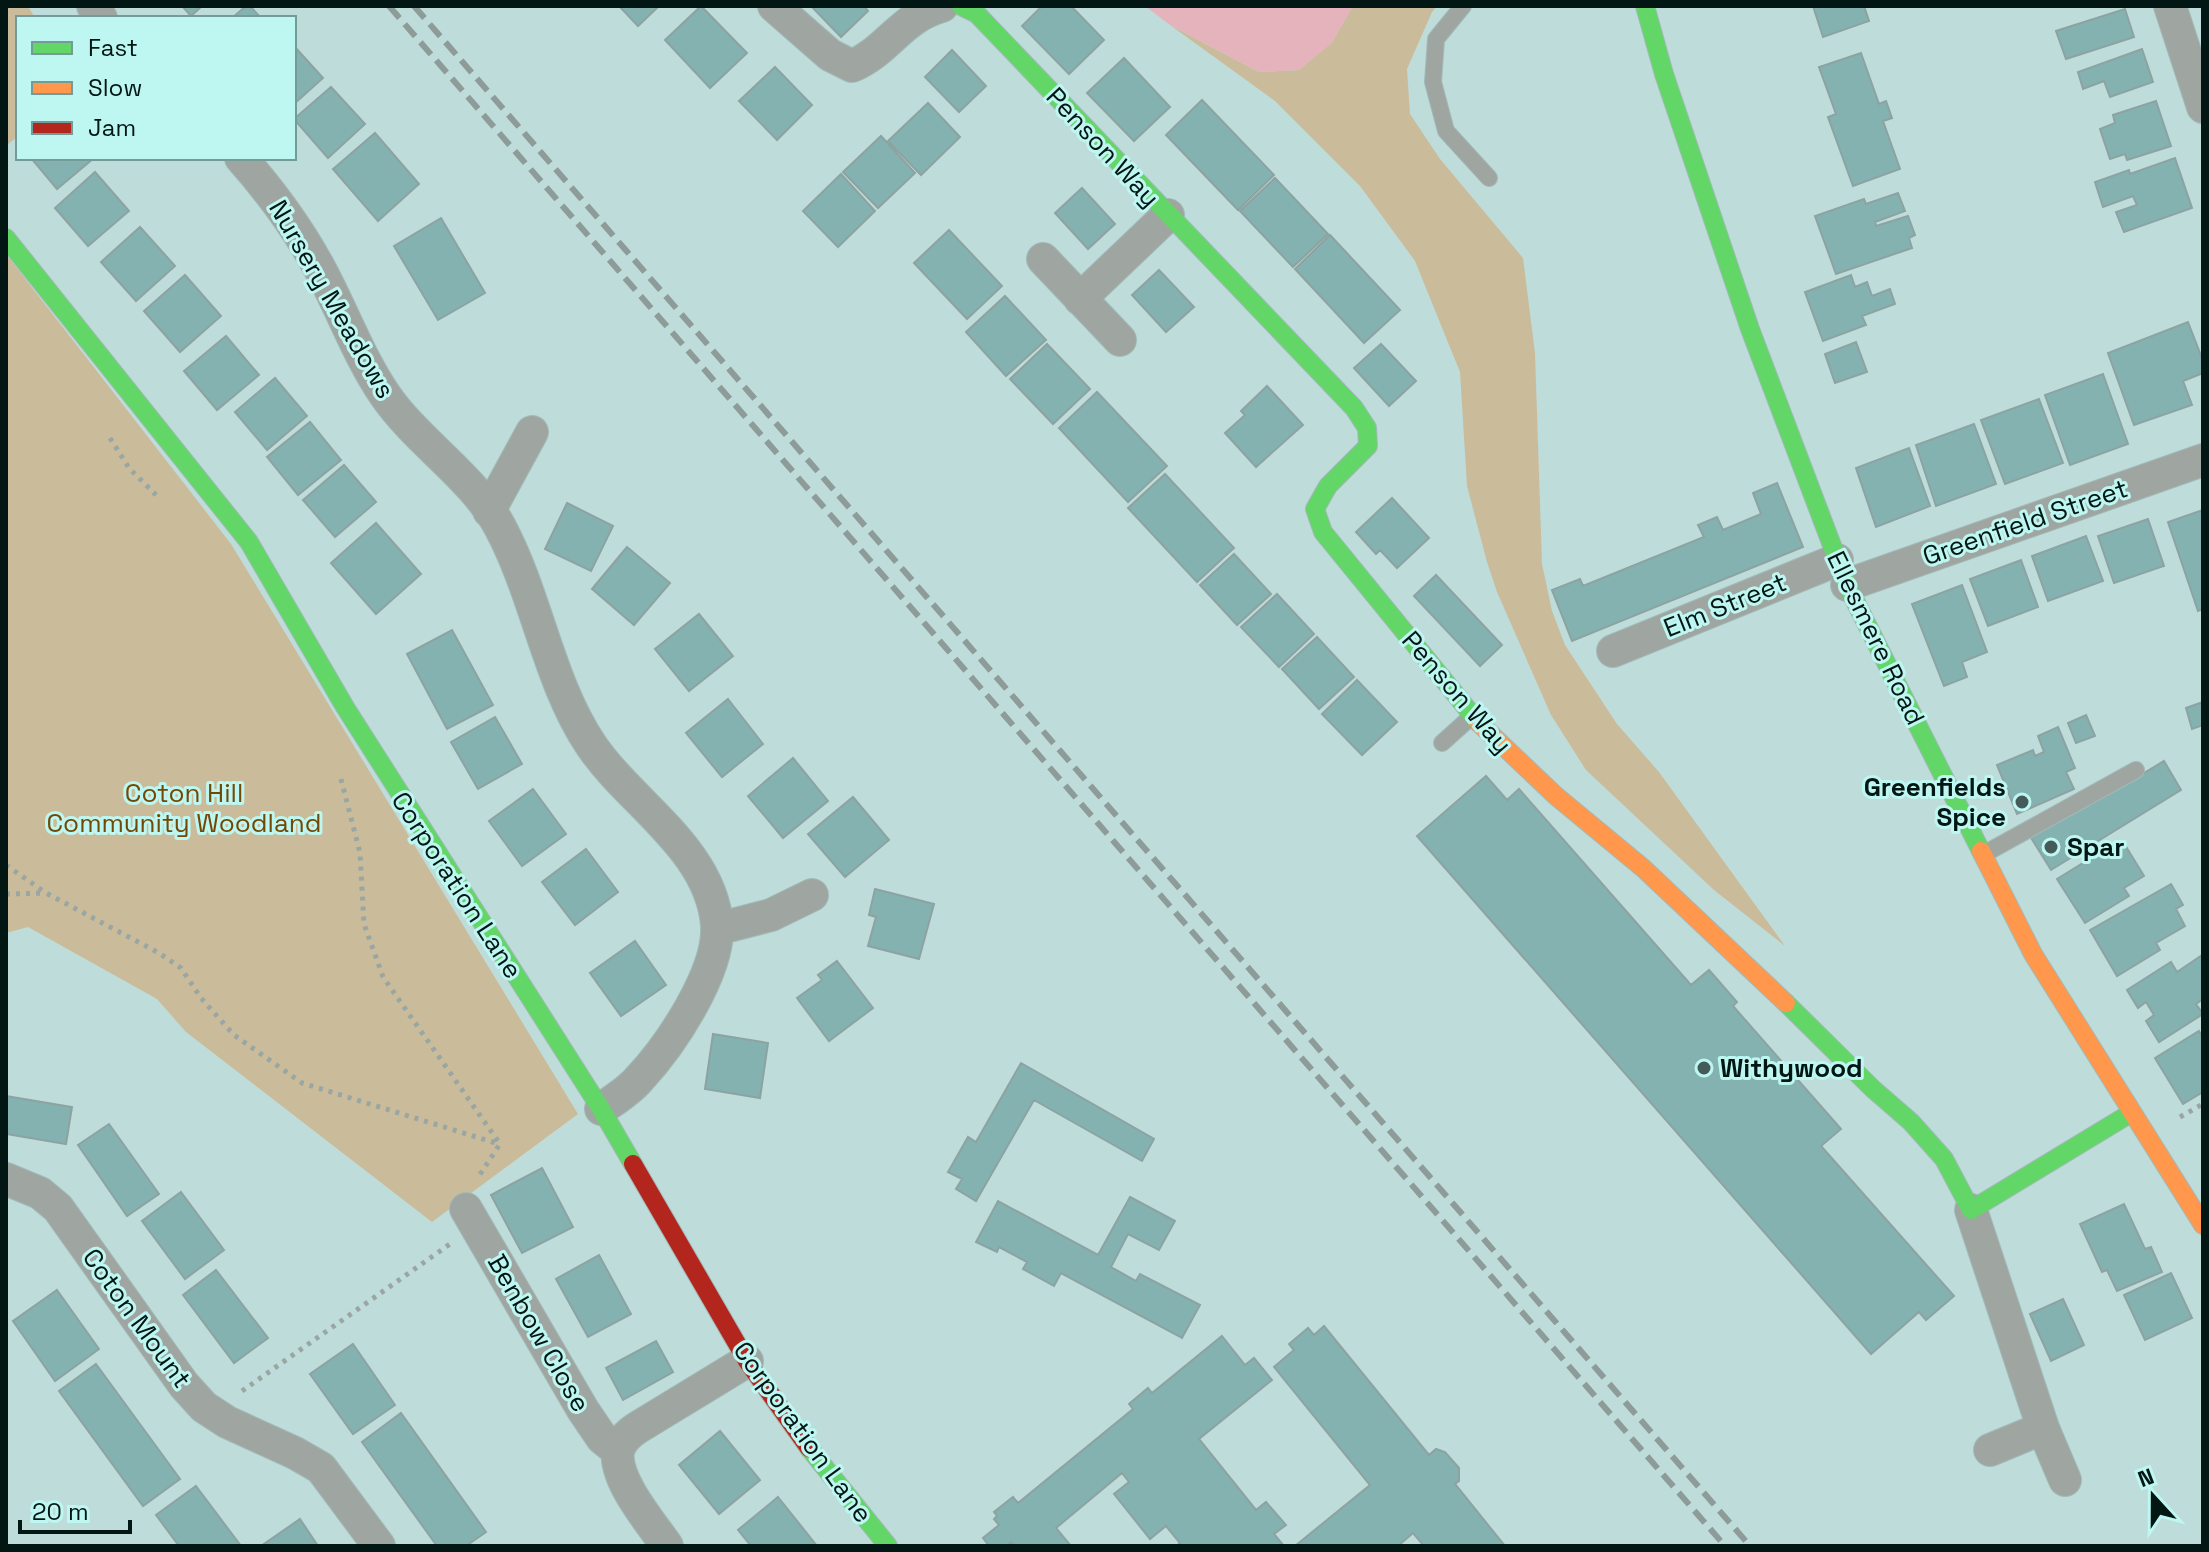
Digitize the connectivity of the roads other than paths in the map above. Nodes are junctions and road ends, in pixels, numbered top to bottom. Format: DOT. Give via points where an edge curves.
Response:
graph roads {
  1 [pos="774,6"];
  2 [pos="942,6"];
  3 [pos="961,6"];
  4 [pos="1463,6"];
  5 [pos="1645,6"];
  6 [pos="2170,6"];
  7 [pos="2203,107"];
  8 [pos="243,160"];
  9 [pos="1489,178"];
  10 [pos="1168,215"];
  11 [pos="6,238"];
  12 [pos="1043,259"];
  13 [pos="1080,299"];
  14 [pos="1120,340"];
  15 [pos="532,432"];
  16 [pos="2203,460"];
  17 [pos="489,511"];
  18 [pos="1842,572"];
  19 [pos="1613,651"];
  20 [pos="1473,715"];
  21 [pos="1442,743"];
  22 [pos="2136,770"];
  23 [pos="1983,854"];
  24 [pos="812,895"];
  25 [pos="717,929"];
  26 [pos="601,1109"];
  27 [pos="2131,1113"];
  28 [pos="6,1179"];
  29 [pos="1971,1210"];
  30 [pos="471,1217"];
  31 [pos="2203,1225"];
  32 [pos="747,1361"];
  33 [pos="2043,1428"];
  34 [pos="1990,1450"];
  35 [pos="618,1451"];
  36 [pos="2065,1480"];
  37 [pos="379,1546"];
  38 [pos="667,1546"];
  39 [pos="888,1546"];
  1 -- 2 [label="street" via="830,55 852,66 871,58 921,12"];
  3 -- 10 [label="street, Penson Way" via="977,14"];
  4 -- 9 [label="lane" via="1436,39 1433,82 1446,131"];
  5 -- 18 [label="street, Ellesmere Road" via="1745,314"];
  6 -- 7 [label="street"];
  8 -- 17 [label="street, Nursery Meadows" via="306,244 384,395"];
  10 -- 13 [label="street"];
  10 -- 20 [label="street, Penson Way" via="1354,408 1367,428 1368,446 1328,486 1315,509 1323,532"];
  11 -- 26 [label="street, Corporation Lane" via="249,542 345,707"];
  12 -- 13 [label="street"];
  13 -- 14 [label="street"];
  15 -- 17 [label="street"];
  16 -- 18 [label="street, Greenfield Street"];
  17 -- 25 [label="street, Nursery Meadows" via="526,583 568,705 606,767 686,852 714,900"];
  18 -- 19 [label="street, Elm Street"];
  18 -- 23 [label="street, Ellesmere Road"];
  20 -- 21 [label="lane"];
  20 -- 29 [label="street, Penson Way" via="1911,1122 1944,1159"];
  22 -- 23 [label="lane"];
  23 -- 27 [label="street, Ellesmere Road" via="2033,954"];
  24 -- 25 [label="street" via="771,915"];
  25 -- 26 [label="street, Nursery Meadows" via="709,967 667,1045 637,1082"];
  26 -- 32 [label="street, Corporation Lane"];
  27 -- 29 [label="street"];
  27 -- 31 [label="street, Ellesmere Road"];
  28 -- 37 [label="street, Coton Mount" via="40,1193 58,1208 184,1385 212,1412 321,1468"];
  29 -- 33 [label="street"];
  30 -- 35 [label="street, Benbow Close" via="583,1410"];
  32 -- 35 [label="street" via="637,1428"];
  32 -- 39 [label="street, Corporation Lane"];
  33 -- 34 [label="street"];
  33 -- 36 [label="street"];
  35 -- 38 [label="street, Benbow Close" via="624,1480"];
}
